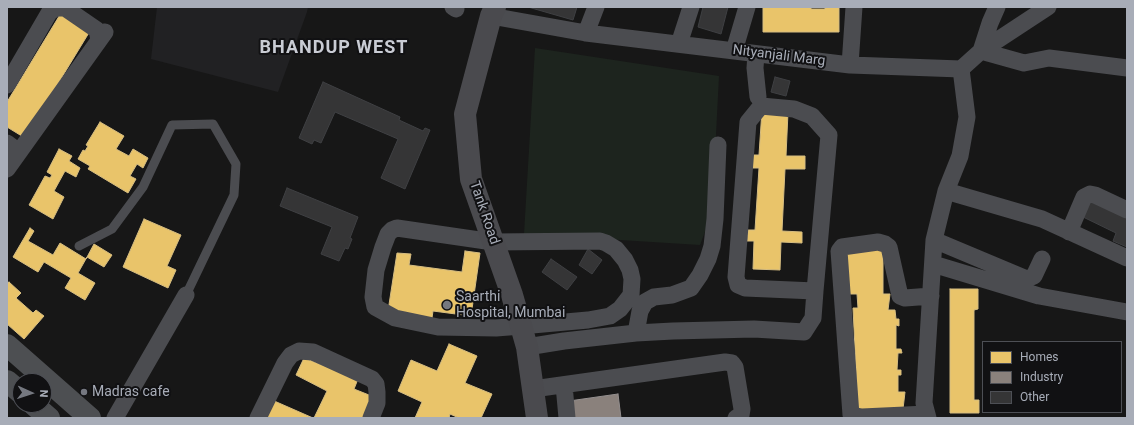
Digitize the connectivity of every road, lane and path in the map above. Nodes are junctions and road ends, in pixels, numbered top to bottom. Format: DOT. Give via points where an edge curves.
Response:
graph roads {
  1 [pos="596,7"];
  2 [pos="690,7"];
  3 [pos="747,7"];
  4 [pos="854,7"];
  5 [pos="997,7"];
  6 [pos="1048,7"];
  7 [pos="493,12"];
  8 [pos="586,33"];
  9 [pos="679,44"];
  10 [pos="734,51"];
  11 [pos="981,51"];
  12 [pos="756,54"];
  13 [pos="850,65"];
  14 [pos="1127,68"];
  15 [pos="961,69"];
  16 [pos="7,86"];
  17 [pos="758,97"];
  18 [pos="718,145"];
  19 [pos="13,148"];
  20 [pos="7,169"];
  21 [pos="946,191"];
  22 [pos="1127,210"];
  23 [pos="1069,232"];
  24 [pos="934,240"];
  25 [pos="493,242"];
  26 [pos="79,246"];
  27 [pos="1127,258"];
  28 [pos="1042,259"];
  29 [pos="933,264"];
  30 [pos="815,291"];
  31 [pos="186,295"];
  32 [pos="931,296"];
  33 [pos="1127,312"];
  34 [pos="636,333"];
  35 [pos="524,337"];
  36 [pos="7,345"];
  37 [pos="564,385"];
  38 [pos="532,389"];
  39 [pos="60,391"];
  40 [pos="42,414"];
  41 [pos="928,416"];
  42 [pos="90,418"];
  43 [pos="115,418"];
  44 [pos="258,418"];
  45 [pos="372,418"];
  46 [pos="537,418"];
  47 [pos="568,418"];
  48 [pos="736,418"];
  1 -- 8 [label="street"];
  2 -- 9 [label="street"];
  3 -- 10 [label="street"];
  4 -- 13 [label="street"];
  5 -- 11 [label="street"];
  6 -- 11 [label="street"];
  7 -- 8 [label="street, Nityanjali Marg"];
  7 -- 25 [label="street, Tank Road" via="465,114 472,179"];
  8 -- 9 [label="street, Nityanjali Marg"];
  9 -- 10 [label="street, Nityanjali Marg"];
  10 -- 12 [label="street, Nityanjali Marg"];
  11 -- 14 [label="street" via="1024,63 1049,58"];
  11 -- 15 [label="street"];
  12 -- 13 [label="street, Nityanjali Marg"];
  12 -- 17 [label="street"];
  13 -- 15 [label="street, Nityanjali Marg"];
  15 -- 21 [label="street" via="967,117 960,156"];
  16 -- 19 [label="street" via="49,13 55,8 65,8 102,36"];
  18 -- 34 [label="street" via="715,219 708,259 691,288 672,295 654,297 645,302 640,310"];
  19 -- 20 [label="street"];
  21 -- 23 [label="street" via="1042,219"];
  21 -- 24 [label="street"];
  22 -- 23 [label="street" via="1090,194 1084,197"];
  23 -- 27 [label="street"];
  24 -- 28 [label="street" via="1027,279 1034,276"];
  24 -- 29 [label="street"];
  25 -- 35 [label="street, Tank Road"];
  25 -- 35 [label="street" via="600,241 616,249 630,270 631,295 620,309 610,316"];
  25 -- 35 [label="street" via="397,228 392,230 382,246 376,270 373,297 375,307 395,318 438,327 496,328"];
  26 -- 31 [label="lane" via="112,229 143,187 172,125 213,124 236,164 234,195"];
  29 -- 32 [label="street"];
  29 -- 33 [label="street" via="1039,296"];
  30 -- 30 [label="street" via="829,135 812,116 794,108 761,106 748,122 736,277 738,285 745,288"];
  30 -- 34 [label="street" via="813,318 804,332 754,330"];
  31 -- 43 [label="street"];
  32 -- 41 [label="street" via="924,403"];
  32 -- 41 [label="street" via="900,296 889,247 885,244 878,242 842,247 839,251 851,415"];
  34 -- 35 [label="street" via="564,341"];
  35 -- 38 [label="street, Tank Road"];
  36 -- 39 [label="main road"];
  37 -- 38 [label="street"];
  37 -- 47 [label="street"];
  37 -- 48 [label="street" via="732,363 735,367 742,410 741,415"];
  38 -- 46 [label="street, Tank Road"];
  39 -- 40 [label="street"];
  39 -- 42 [label="main road"];
  44 -- 45 [label="street" via="285,363 291,355 299,351 312,352 372,379 376,384 377,403"];
}
